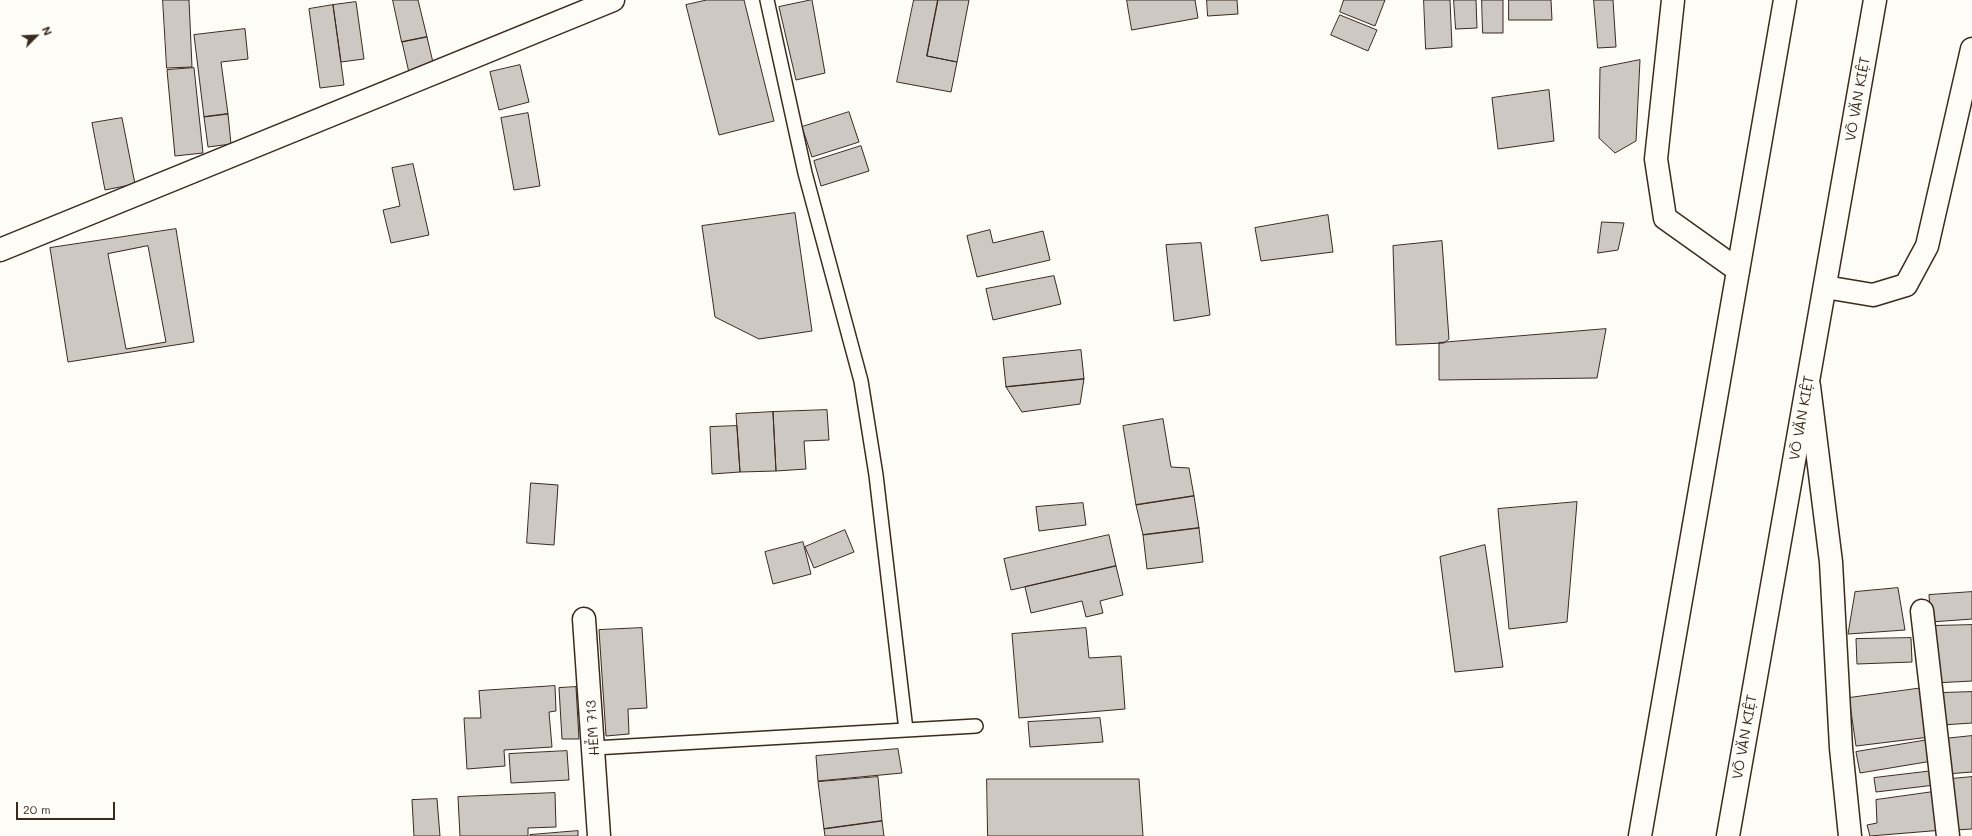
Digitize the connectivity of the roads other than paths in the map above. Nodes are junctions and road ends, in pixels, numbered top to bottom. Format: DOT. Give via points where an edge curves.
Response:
graph roads {
  1 [pos="614,0"];
  2 [pos="767,0"];
  3 [pos="1672,0"];
  4 [pos="1785,0"];
  5 [pos="1875,0"];
  6 [pos="1972,49"];
  7 [pos="0,250"];
  8 [pos="1738,270"];
  9 [pos="1825,287"];
  10 [pos="1808,379"];
  11 [pos="1922,611"];
  12 [pos="584,619"];
  13 [pos="976,726"];
  14 [pos="909,730"];
  15 [pos="594,748"];
  16 [pos="599,836"];
  17 [pos="1640,836"];
  18 [pos="1728,836"];
  19 [pos="1850,836"];
  20 [pos="1948,836"];
  1 -- 7 [label="street"];
  2 -- 14 [label="lane" via="805,173 861,381 876,475"];
  3 -- 8 [label="street" via="1656,159 1665,218"];
  4 -- 8 [label="street"];
  5 -- 9 [label="street, VÕ VĂN KIỆT"];
  6 -- 9 [label="street" via="1927,246 1906,285 1873,295"];
  8 -- 17 [label="street"];
  9 -- 10 [label="street, VÕ VĂN KIỆT"];
  10 -- 18 [label="street, VÕ VĂN KIỆT"];
  10 -- 19 [label="street" via="1831,562 1841,748"];
  11 -- 20 [label="street"];
  12 -- 15 [label="street, HẺM 713"];
  13 -- 14 [label="lane"];
  14 -- 15 [label="lane"];
  15 -- 16 [label="street, HẺM 713"];
}
